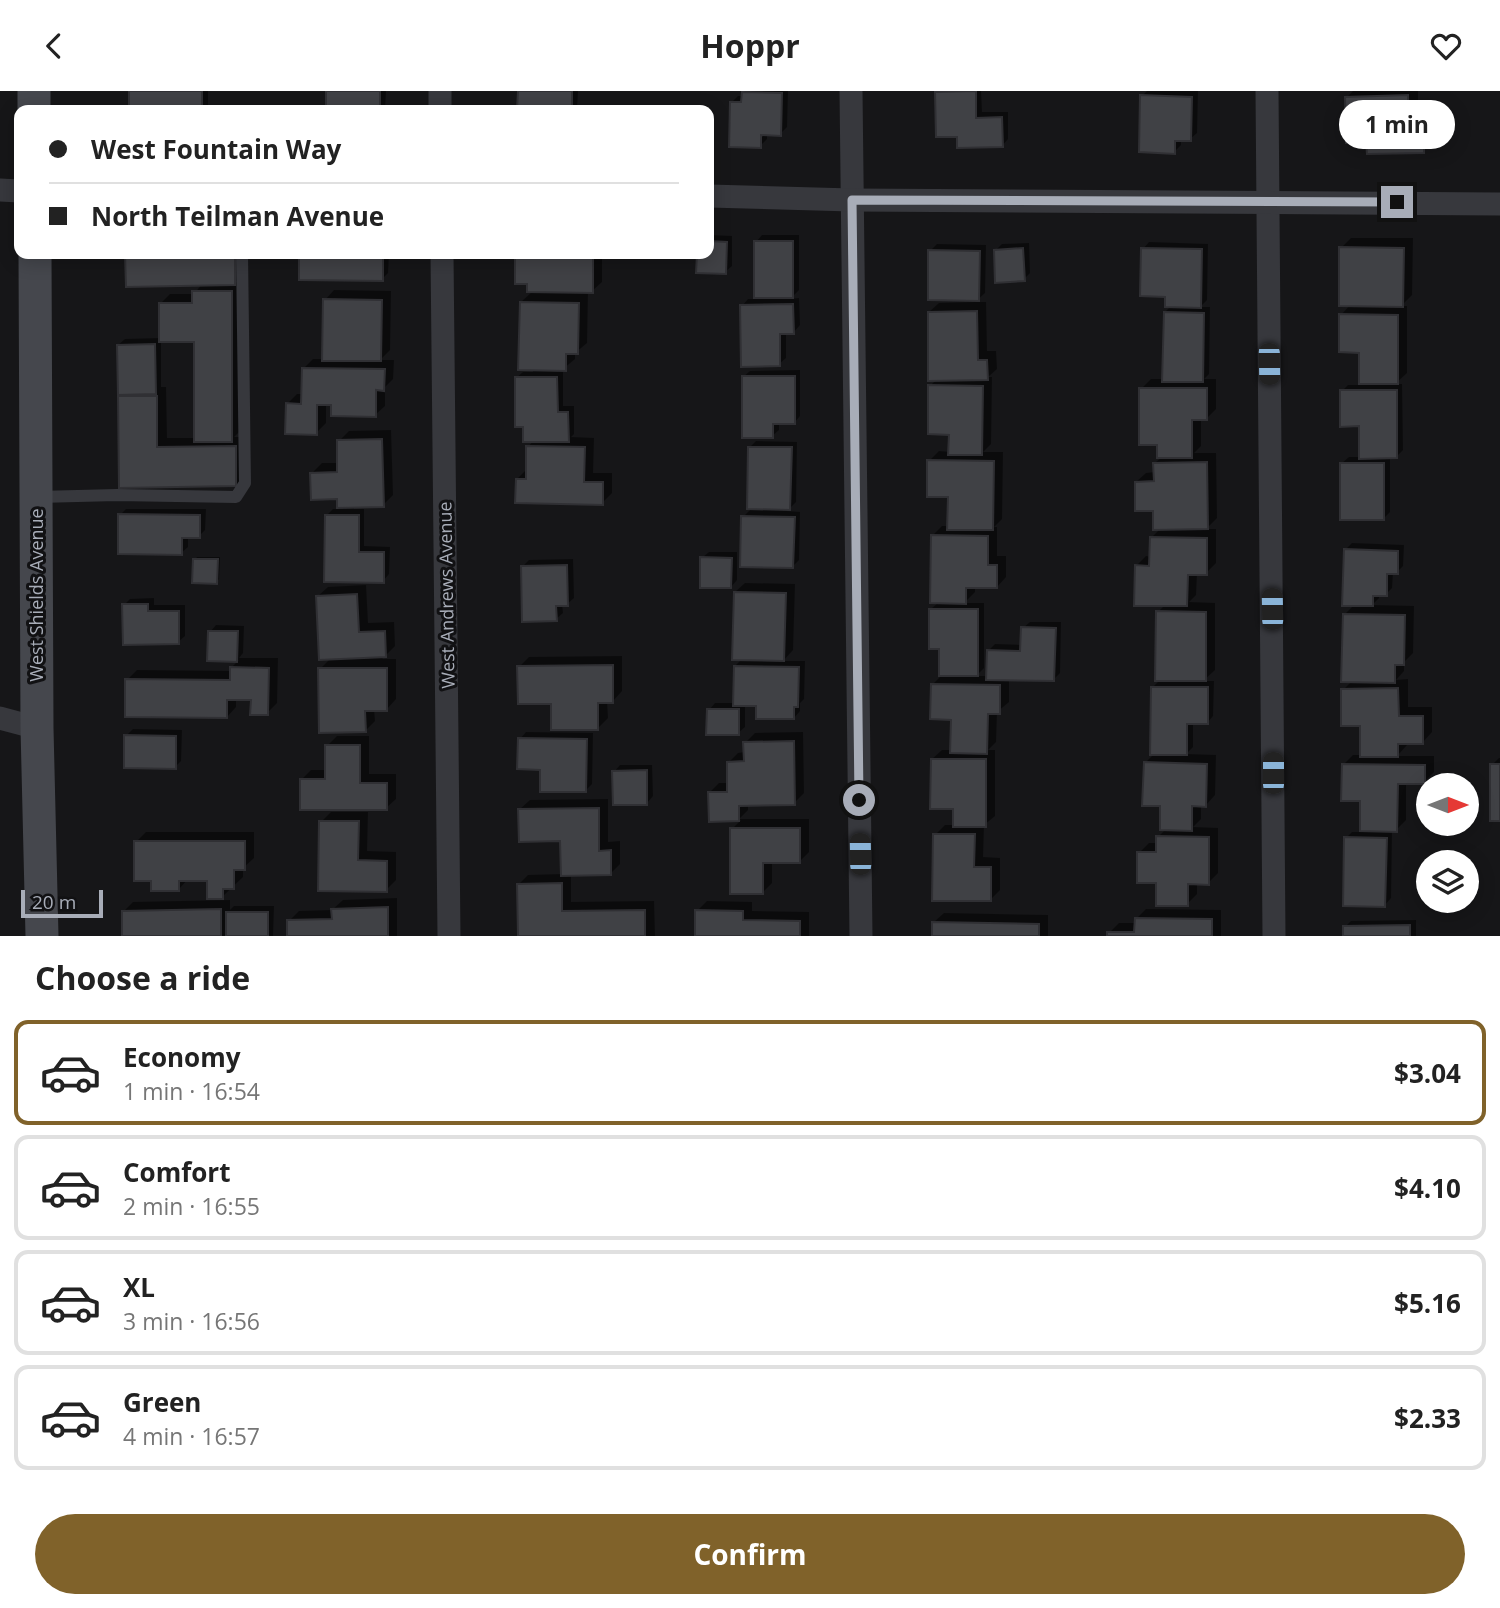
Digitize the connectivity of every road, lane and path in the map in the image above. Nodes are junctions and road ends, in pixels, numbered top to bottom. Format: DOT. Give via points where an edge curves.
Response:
graph roads {
  1 [pos="851,91"];
  2 [pos="1266,91"];
  3 [pos="714,196"];
  4 [pos="852,200"];
  5 [pos="1268,201"];
  6 [pos="1500,204"];
  7 [pos="35,259"];
  8 [pos="242,259"];
  9 [pos="442,259"];
  10 [pos="36,497"];
  11 [pos="0,718"];
  12 [pos="37,728"];
  13 [pos="41,936"];
  14 [pos="449,936"];
  15 [pos="861,936"];
  16 [pos="1274,936"];
  1 -- 4 [label="street"];
  2 -- 5 [label="street"];
  3 -- 4 [label="street"];
  4 -- 5 [label="street"];
  4 -- 15 [label="street"];
  5 -- 6 [label="street"];
  5 -- 16 [label="street"];
  7 -- 10 [label="main road, West Shields Avenue"];
  8 -- 10 [label="lane" via="244,483 236,497"];
  9 -- 14 [label="street, West Andrews Avenue"];
  10 -- 12 [label="main road, West Shields Avenue"];
  11 -- 12 [label="street"];
  12 -- 13 [label="main road, West Shields Avenue"];
}
